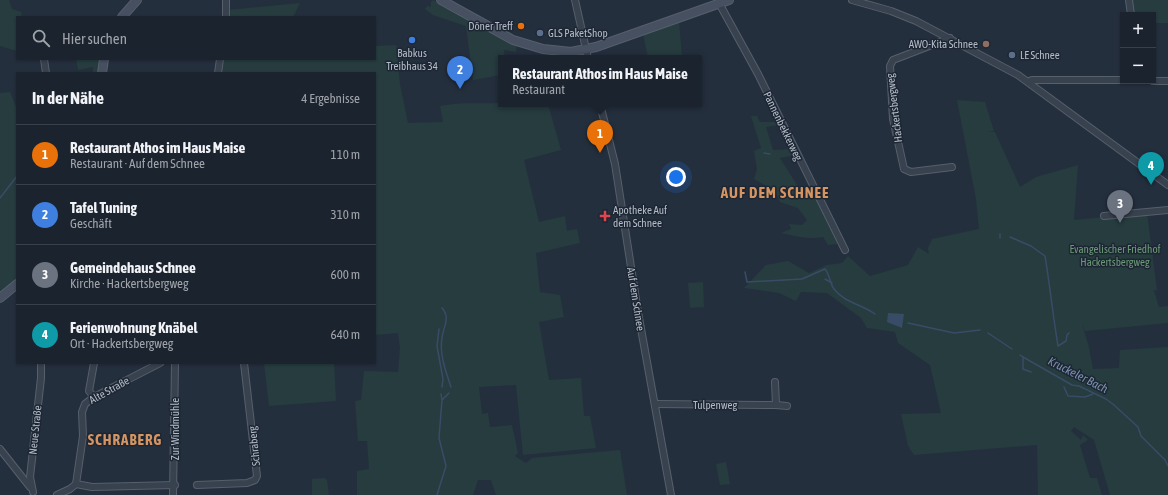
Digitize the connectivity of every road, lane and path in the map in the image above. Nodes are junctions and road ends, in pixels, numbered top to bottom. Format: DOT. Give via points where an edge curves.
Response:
graph roads {
  1 [pos="137,0"];
  2 [pos="226,0"];
  3 [pos="441,0"];
  4 [pos="576,0"];
  5 [pos="729,0"];
  6 [pos="852,0"];
  7 [pos="1129,0"];
  8 [pos="719,3"];
  9 [pos="1131,12"];
  10 [pos="123,16"];
  11 [pos="226,16"];
  12 [pos="950,38"];
  13 [pos="586,49"];
  14 [pos="587,55"];
  15 [pos="44,60"];
  16 [pos="104,60"];
  17 [pos="220,60"];
  18 [pos="46,72"];
  19 [pos="102,72"];
  20 [pos="218,72"];
  21 [pos="1120,80"];
  22 [pos="1029,81"];
  23 [pos="1156,81"];
  24 [pos="1168,81"];
  25 [pos="601,107"];
  26 [pos="952,166"];
  27 [pos="1168,185"];
  28 [pos="1168,210"];
  29 [pos="1104,216"];
  30 [pos="845,250"];
  31 [pos="16,285"];
  32 [pos="0,298"];
  33 [pos="41,364"];
  34 [pos="94,364"];
  35 [pos="158,364"];
  36 [pos="175,364"];
  37 [pos="244,364"];
  38 [pos="775,382"];
  39 [pos="94,396"];
  40 [pos="655,404"];
  41 [pos="776,405"];
  42 [pos="788,406"];
  43 [pos="0,449"];
  44 [pos="207,478"];
  45 [pos="76,484"];
  46 [pos="174,485"];
  47 [pos="197,485"];
  48 [pos="207,485"];
  49 [pos="32,493"];
  50 [pos="40,495"];
  51 [pos="59,495"];
  52 [pos="174,495"];
  53 [pos="671,495"];
  1 -- 10 [label="main road"];
  2 -- 11 [label="street"];
  3 -- 13 [label="main road" via="513,40 551,51 571,52"];
  4 -- 13 [label="street"];
  5 -- 8 [label="main road"];
  6 -- 12 [label="street" via="901,15"];
  7 -- 9 [label="street"];
  8 -- 13 [label="main road" via="631,36"];
  8 -- 30 [label="street, Pannenbekkerweg" via="758,74"];
  12 -- 22 [label="street"];
  12 -- 26 [label="street, Hackertsbergweg" via="893,60 890,66 893,119 904,169 911,172"];
  13 -- 14 [label="street"];
  15 -- 18 [label="street"];
  16 -- 19 [label="main road"];
  17 -- 20 [label="street"];
  21 -- 22 [label="street"];
  22 -- 27 [label="street"];
  23 -- 24 [label="street"];
  25 -- 40 [label="street, Auf dem Schnee" via="615,164"];
  28 -- 29 [label="street"];
  31 -- 32 [label="main road"];
  33 -- 49 [label="street, Neue Straße" via="30,477"];
  34 -- 39 [label="street" via="89,391"];
  35 -- 39 [label="street, Alte Straße"];
  36 -- 46 [label="street, Zur Windmühle"];
  37 -- 48 [label="street, Schraberg" via="257,476 255,480 247,483"];
  38 -- 41 [label="street"];
  39 -- 45 [label="street, Alte Straße" via="85,404 82,412 83,436"];
  40 -- 41 [label="street, Tulpenweg"];
  40 -- 53 [label="street, Auf dem Schnee"];
  41 -- 42 [label="street, Tulpenweg"];
  43 -- 49 [label="street" via="27,482"];
  44 -- 48 [label="street"];
  45 -- 46 [label="street" via="92,487"];
  45 -- 51 [label="street"];
  46 -- 52 [label="street, Zur Windmühle"];
  47 -- 48 [label="street, Schraberg"];
  49 -- 50 [label="street"];
}
